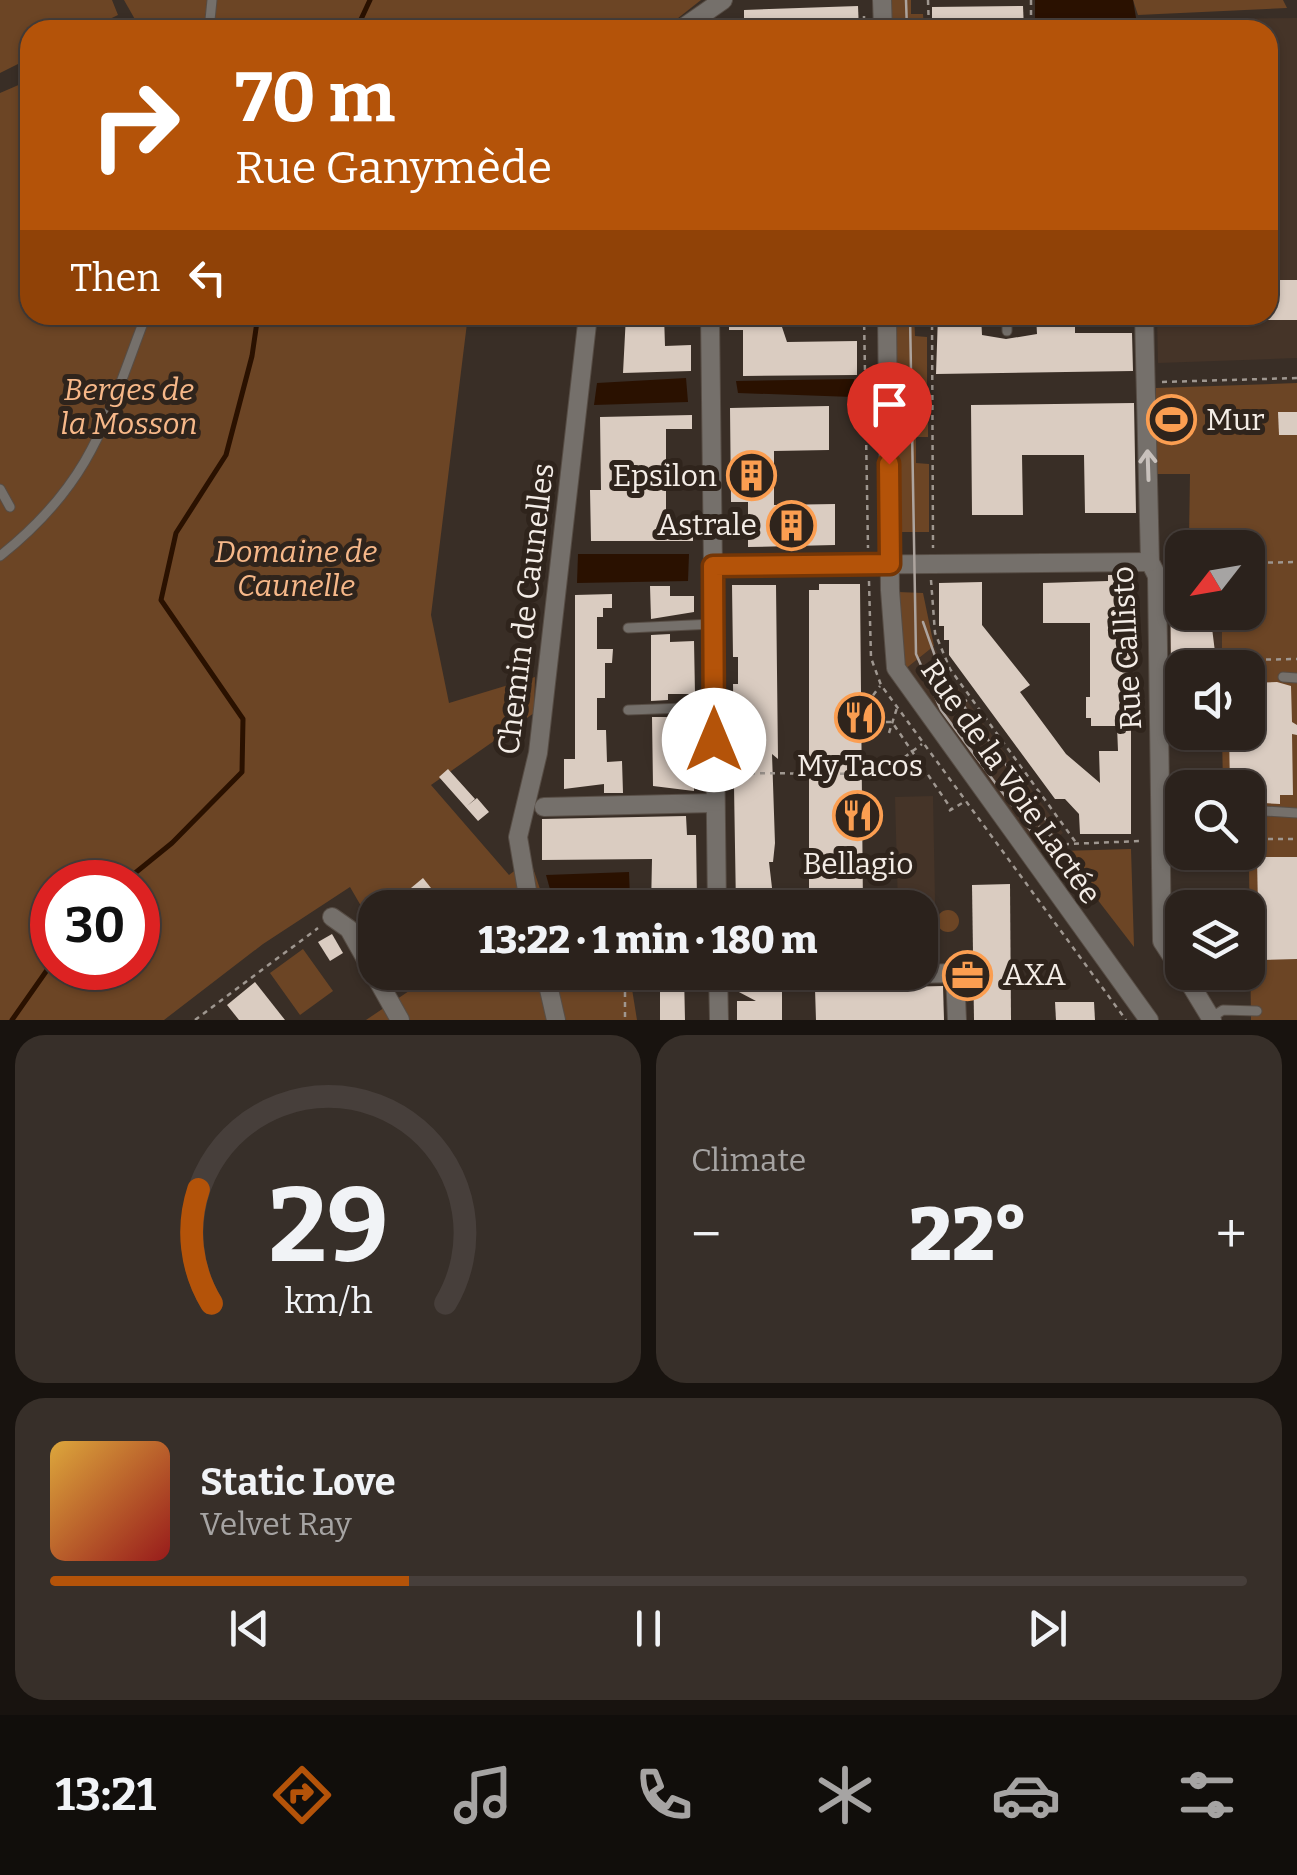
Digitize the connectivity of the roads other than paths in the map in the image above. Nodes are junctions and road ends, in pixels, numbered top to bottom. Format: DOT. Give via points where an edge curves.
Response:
graph roads {
  1 [pos="723,0"];
  2 [pos="694,20"];
  3 [pos="142,325"];
  4 [pos="587,325"];
  5 [pos="710,325"];
  6 [pos="887,325"];
  7 [pos="1007,325"];
  8 [pos="1144,325"];
  9 [pos="1007,331"];
  10 [pos="0,489"];
  11 [pos="10,507"];
  12 [pos="0,556"];
  13 [pos="1150,562"];
  14 [pos="890,564"];
  15 [pos="713,566"];
  16 [pos="713,624"];
  17 [pos="628,628"];
  18 [pos="1283,677"];
  19 [pos="1297,678"];
  20 [pos="714,707"];
  21 [pos="628,710"];
  22 [pos="714,803"];
  23 [pos="544,807"];
  24 [pos="1265,811"];
  25 [pos="1297,813"];
  26 [pos="527,890"];
  27 [pos="716,890"];
  28 [pos="332,917"];
  29 [pos="1165,946"];
  30 [pos="938,973"];
  31 [pos="549,990"];
  32 [pos="718,990"];
  33 [pos="1194,990"];
  34 [pos="1256,1011"];
  35 [pos="1212,1018"];
  36 [pos="400,1020"];
  37 [pos="556,1020"];
  38 [pos="719,1020"];
  39 [pos="957,1020"];
  40 [pos="1149,1020"];
  1 -- 2 [label="street"];
  3 -- 12 [label="lane" via="99,438 71,487 43,522"];
  4 -- 26 [label="street, Chemin de Caunelles" via="538,753 518,837"];
  5 -- 15 [label="street"];
  6 -- 14 [label="street, Rue de la Voie Lactée"];
  7 -- 9 [label="lane"];
  13 -- 8 [label="street, Rue Callisto, one-way"];
  10 -- 11 [label="lane"];
  13 -- 14 [label="street"];
  13 -- 29 [label="street, Rue Callisto" via="1157,576"];
  14 -- 15 [label="street"];
  14 -- 40 [label="street, Rue de la Voie Lactée" via="896,668"];
  15 -- 16 [label="street"];
  16 -- 17 [label="lane"];
  16 -- 20 [label="street"];
  18 -- 19 [label="lane"];
  20 -- 21 [label="lane"];
  20 -- 22 [label="street"];
  22 -- 23 [label="street"];
  22 -- 27 [label="street"];
  24 -- 25 [label="lane"];
  28 -- 36 [label="street" via="350,929"];
  30 -- 39 [label="street" via="954,973"];
  31 -- 37 [label="street"];
  32 -- 38 [label="street"];
  33 -- 35 [label="street, Rue Callisto"];
  34 -- 35 [label="lane" via="1223,1010"];
}
